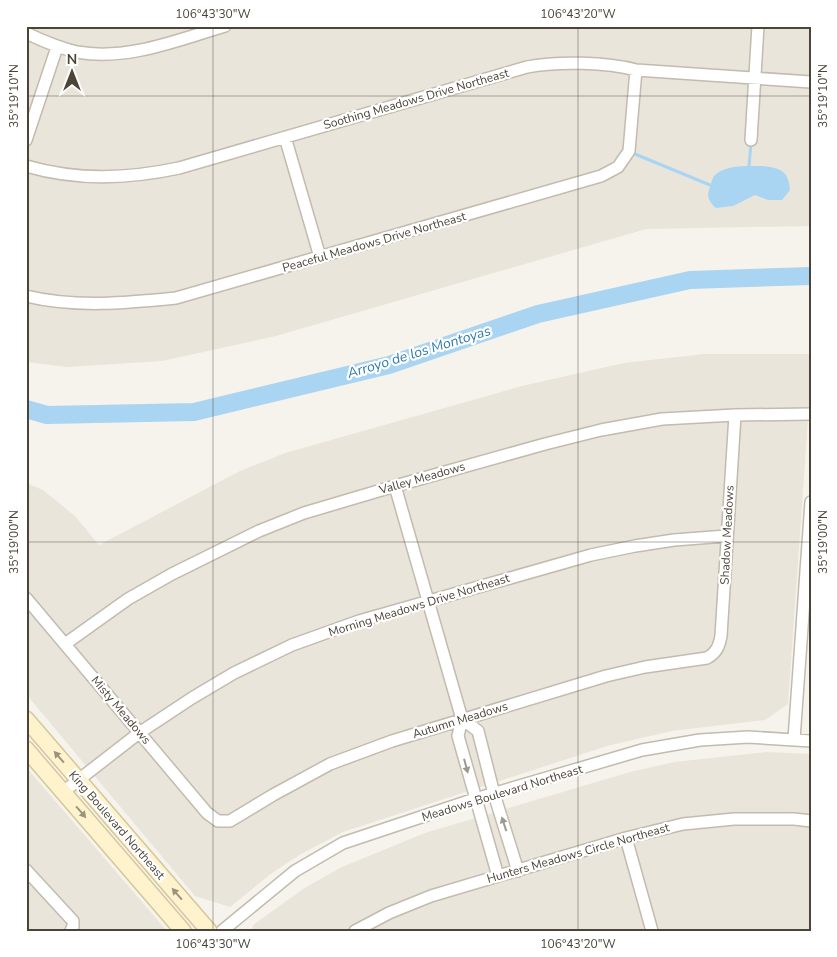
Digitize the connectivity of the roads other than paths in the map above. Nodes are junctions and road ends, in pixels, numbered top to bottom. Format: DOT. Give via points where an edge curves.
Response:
graph roads {
  1 [pos="225,26"];
  2 [pos="758,26"];
  3 [pos="26,33"];
  4 [pos="57,47"];
  5 [pos="636,70"];
  6 [pos="755,78"];
  7 [pos="811,82"];
  8 [pos="285,137"];
  9 [pos="26,140"];
  10 [pos="751,140"];
  11 [pos="26,166"];
  12 [pos="320,257"];
  13 [pos="26,296"];
  14 [pos="811,414"];
  15 [pos="735,415"];
  16 [pos="395,486"];
  17 [pos="811,502"];
  18 [pos="810,533"];
  19 [pos="726,536"];
  20 [pos="26,598"];
  21 [pos="428,602"];
  22 [pos="65,644"];
  23 [pos="714,653"];
  24 [pos="26,719"];
  25 [pos="462,719"];
  26 [pos="139,733"];
  27 [pos="794,739"];
  28 [pos="811,741"];
  29 [pos="26,749"];
  30 [pos="79,781"];
  31 [pos="63,792"];
  32 [pos="494,794"];
  33 [pos="475,798"];
  34 [pos="218,820"];
  35 [pos="811,821"];
  36 [pos="626,838"];
  37 [pos="26,870"];
  38 [pos="518,871"];
  39 [pos="498,876"];
  40 [pos="71,931"];
  41 [pos="183,931"];
  42 [pos="209,931"];
  43 [pos="222,931"];
  44 [pos="354,931"];
  45 [pos="652,931"];
  1 -- 4 [label="street" via="123,53 78,52"];
  2 -- 6 [label="street"];
  3 -- 4 [label="street"];
  4 -- 9 [label="street"];
  5 -- 6 [label="street, Soothing Meadows Drive Northeast"];
  5 -- 8 [label="street, Soothing Meadows Drive Northeast" via="559,63 527,67"];
  5 -- 12 [label="street, Peaceful Meadows Drive Northeast" via="630,151 618,167 601,176"];
  6 -- 7 [label="street, Soothing Meadows Drive Northeast"];
  6 -- 10 [label="street"];
  8 -- 11 [label="street, Soothing Meadows Drive Northeast" via="145,175 76,176"];
  8 -- 12 [label="street"];
  12 -- 13 [label="street, Peaceful Meadows Drive Northeast" via="176,298 131,303 85,303"];
  14 -- 15 [label="street, Valley Meadows"];
  15 -- 16 [label="street, Valley Meadows" via="662,419 601,430"];
  15 -- 19 [label="street, Shadow Meadows"];
  16 -- 21 [label="street"];
  16 -- 22 [label="street, Valley Meadows" via="304,513 259,531 128,599"];
  17 -- 18 [label="street"];
  18 -- 27 [label="street"];
  19 -- 21 [label="street, Morning Meadows Drive Northeast" via="674,540 592,555"];
  19 -- 23 [label="street, Shadow Meadows" via="721,636"];
  20 -- 22 [label="street, Misty Meadows"];
  21 -- 25 [label="street"];
  21 -- 26 [label="street, Morning Meadows Drive Northeast" via="359,621 292,645 234,673"];
  22 -- 26 [label="street, Misty Meadows"];
  23 -- 25 [label="street, Autumn Meadows" via="706,658 606,676"];
  30 -- 24 [label="street, King Boulevard Northeast, one-way"];
  25 -- 32 [label="street" via="478,730"];
  25 -- 33 [label="street, one-way" via="458,736"];
  25 -- 34 [label="street, Autumn Meadows" via="330,764 230,820"];
  26 -- 30 [label="street, Morning Meadows Drive Northeast"];
  26 -- 34 [label="street, Misty Meadows" via="207,813"];
  27 -- 28 [label="street, Meadows Boulevard Northeast"];
  27 -- 32 [label="street, Meadows Boulevard Northeast" via="700,740 642,750"];
  29 -- 31 [label="street, King Boulevard Northeast"];
  30 -- 31 [label="street, Morning Meadows Drive Northeast"];
  42 -- 30 [label="street, King Boulevard Northeast, one-way"];
  31 -- 41 [label="street, King Boulevard Northeast, one-way"];
  32 -- 33 [label="street, Meadows Boulevard Northeast"];
  38 -- 32 [label="street, one-way"];
  33 -- 39 [label="street"];
  33 -- 43 [label="street, Meadows Boulevard Northeast" via="343,844 295,871"];
  35 -- 36 [label="street, Hunters Meadows Circle Northeast" via="734,819 683,824"];
  36 -- 38 [label="street, Hunters Meadows Circle Northeast"];
  36 -- 45 [label="street"];
  37 -- 40 [label="street" via="73,921"];
  38 -- 39 [label="street, Hunters Meadows Circle Northeast"];
  39 -- 44 [label="street, Hunters Meadows Circle Northeast" via="431,896"];
}
